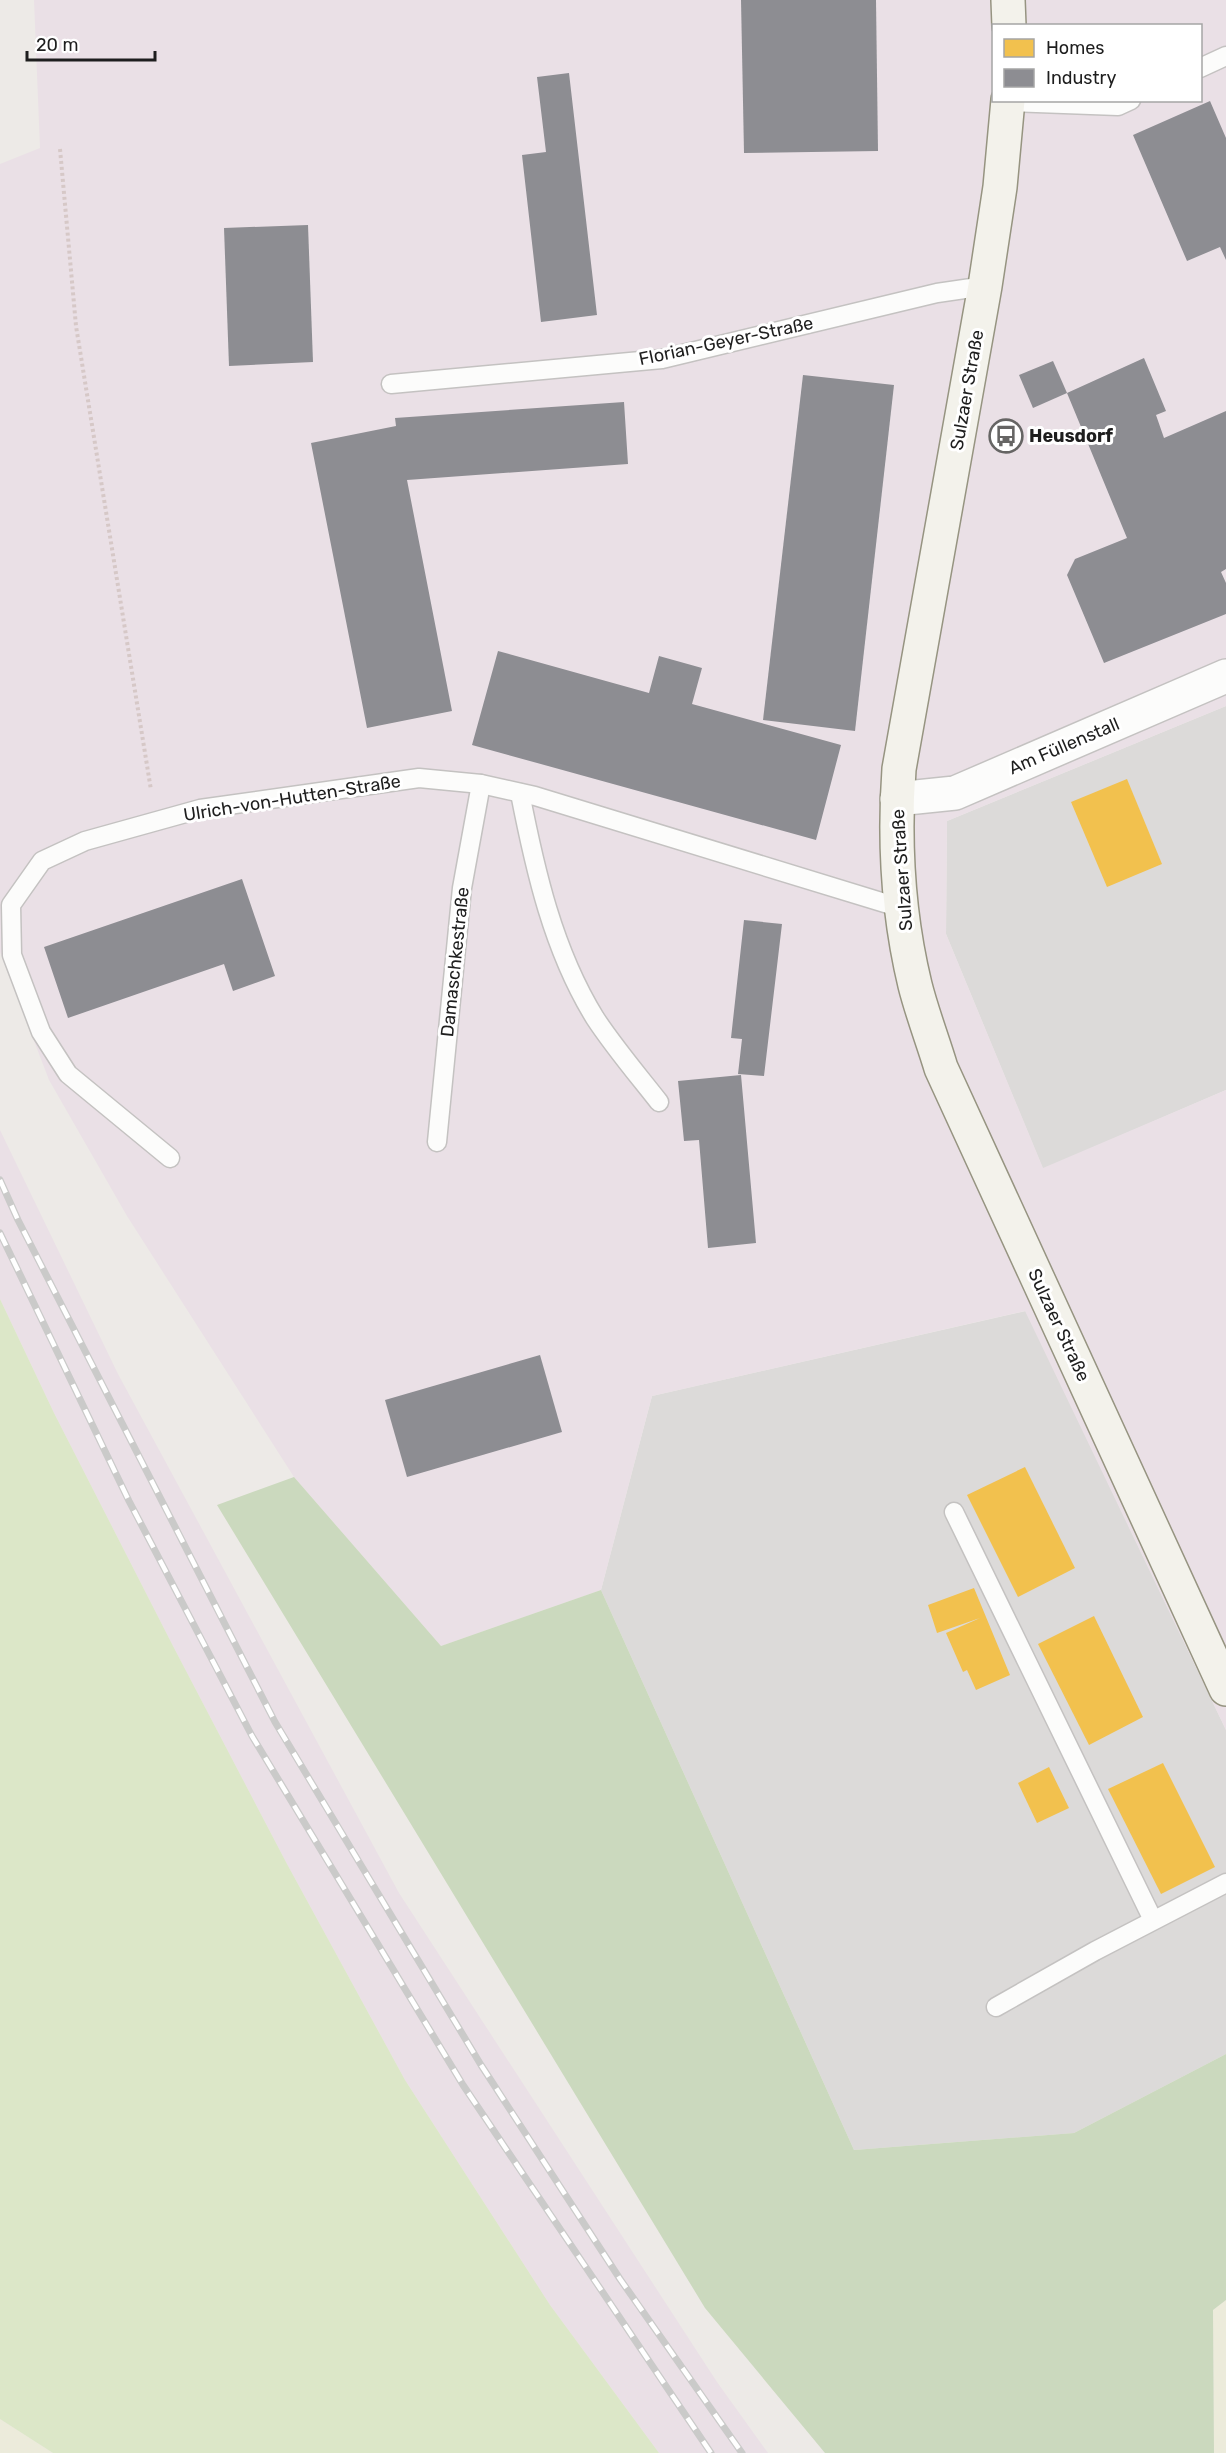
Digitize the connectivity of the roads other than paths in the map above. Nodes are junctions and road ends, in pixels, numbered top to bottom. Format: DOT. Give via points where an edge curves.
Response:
graph roads {
  1 [pos="1008,0"];
  2 [pos="1009,24"];
  3 [pos="1226,57"];
  4 [pos="1202,67"];
  5 [pos="1008,102"];
  6 [pos="1030,102"];
  7 [pos="1127,102"];
  8 [pos="985,286"];
  9 [pos="391,384"];
  10 [pos="1226,676"];
  11 [pos="482,784"];
  12 [pos="520,793"];
  13 [pos="897,799"];
  14 [pos="901,908"];
  15 [pos="659,1102"];
  16 [pos="437,1142"];
  17 [pos="170,1158"];
  18 [pos="954,1512"];
  19 [pos="1226,1689"];
  20 [pos="1226,1883"];
  21 [pos="1153,1920"];
  22 [pos="996,2007"];
  1 -- 2 [label="main road"];
  3 -- 4 [label="lane"];
  5 -- 8 [label="main road, Sulzaer Straße"];
  6 -- 7 [label="lane" via="1119,106"];
  8 -- 9 [label="lane, Florian-Geyer-Straße" via="937,293 662,359"];
  8 -- 13 [label="main road, Sulzaer Straße" via="899,769"];
  10 -- 13 [label="street, Am Füllenstall" via="955,793"];
  11 -- 12 [label="lane, Ulrich-von-Hutten-Straße"];
  11 -- 16 [label="lane, Damaschkestraße" via="462,888"];
  11 -- 17 [label="lane, Ulrich-von-Hutten-Straße" via="419,778 200,809 85,841 42,861 11,905 12,955 41,1032 68,1074"];
  12 -- 14 [label="lane, Ulrich-von-Hutten-Straße"];
  12 -- 15 [label="lane" via="542,890 572,972 600,1026"];
  13 -- 14 [label="main road, Sulzaer Straße"];
  14 -- 19 [label="main road, Sulzaer Straße" via="915,986 941,1068"];
  18 -- 21 [label="lane"];
  20 -- 21 [label="lane"];
  21 -- 22 [label="lane"];
}
